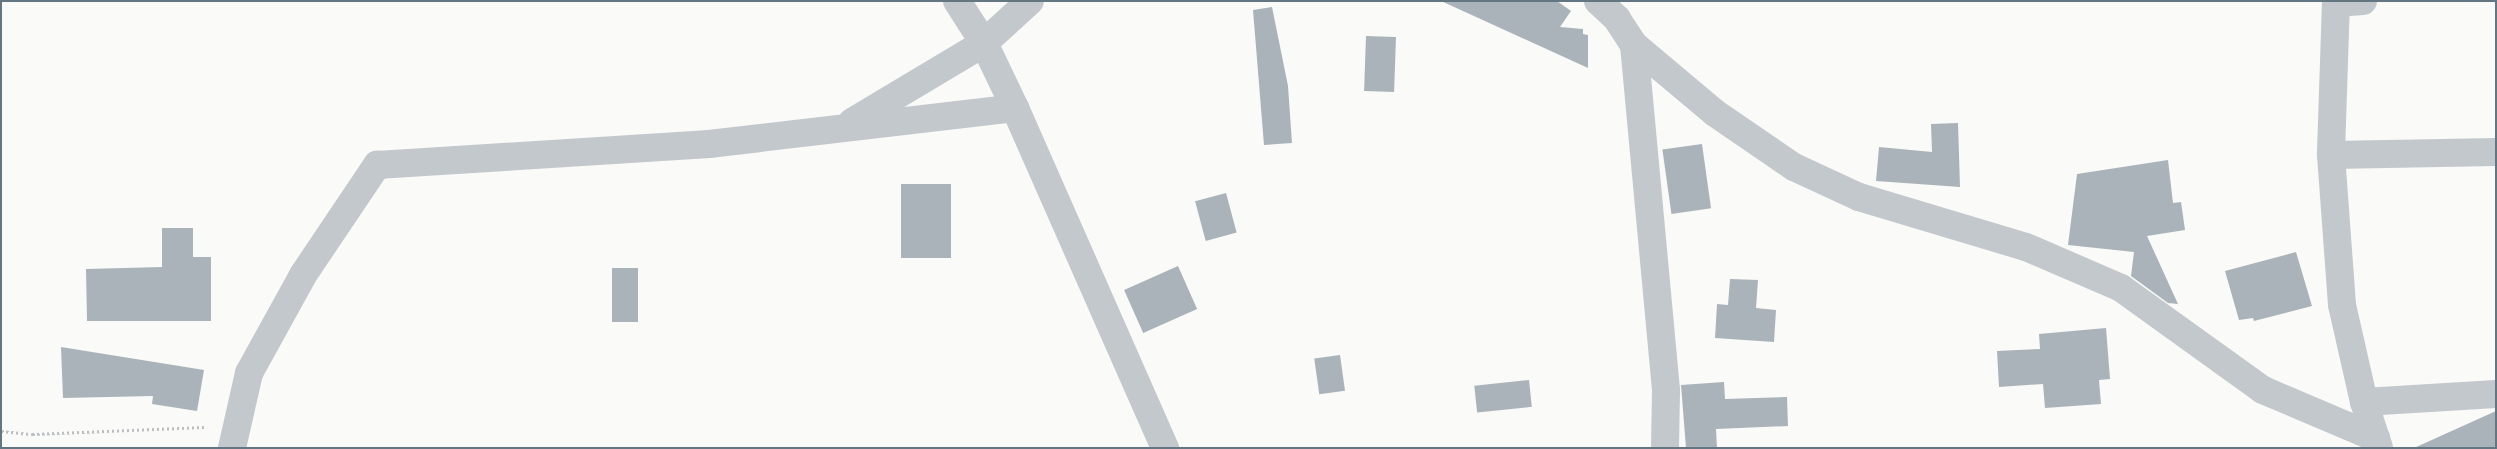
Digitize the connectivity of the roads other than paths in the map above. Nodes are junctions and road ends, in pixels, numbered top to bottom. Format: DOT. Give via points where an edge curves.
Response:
graph roads {
  1 [pos="957,1"];
  2 [pos="1030,1"];
  3 [pos="1598,1"];
  4 [pos="2345,2"];
  5 [pos="984,43"];
  6 [pos="1634,45"];
  7 [pos="1015,108"];
  8 [pos="844,128"];
  9 [pos="2496,152"];
  10 [pos="2330,154"];
  11 [pos="2496,394"];
  12 [pos="2364,402"];
  13 [pos="235,437"];
  14 [pos="2377,443"];
  15 [pos="1165,448"];
  16 [pos="1665,448"];
  1 -- 5 [label="street"];
  2 -- 5 [label="street"];
  3 -- 6 [label="street" via="1617,19"];
  4 -- 10 [label="street"];
  5 -- 7 [label="street"];
  5 -- 8 [label="street"];
  6 -- 14 [label="street" via="1715,113 1794,167 1859,196 2026,247 2121,288 2263,390"];
  6 -- 16 [label="street" via="1666,391"];
  7 -- 8 [label="street"];
  7 -- 15 [label="street"];
  8 -- 13 [label="street" via="709,144 377,165 303,276 249,373"];
  9 -- 10 [label="street"];
  10 -- 12 [label="street" via="2342,305"];
  11 -- 12 [label="street"];
  12 -- 14 [label="street"];
}
